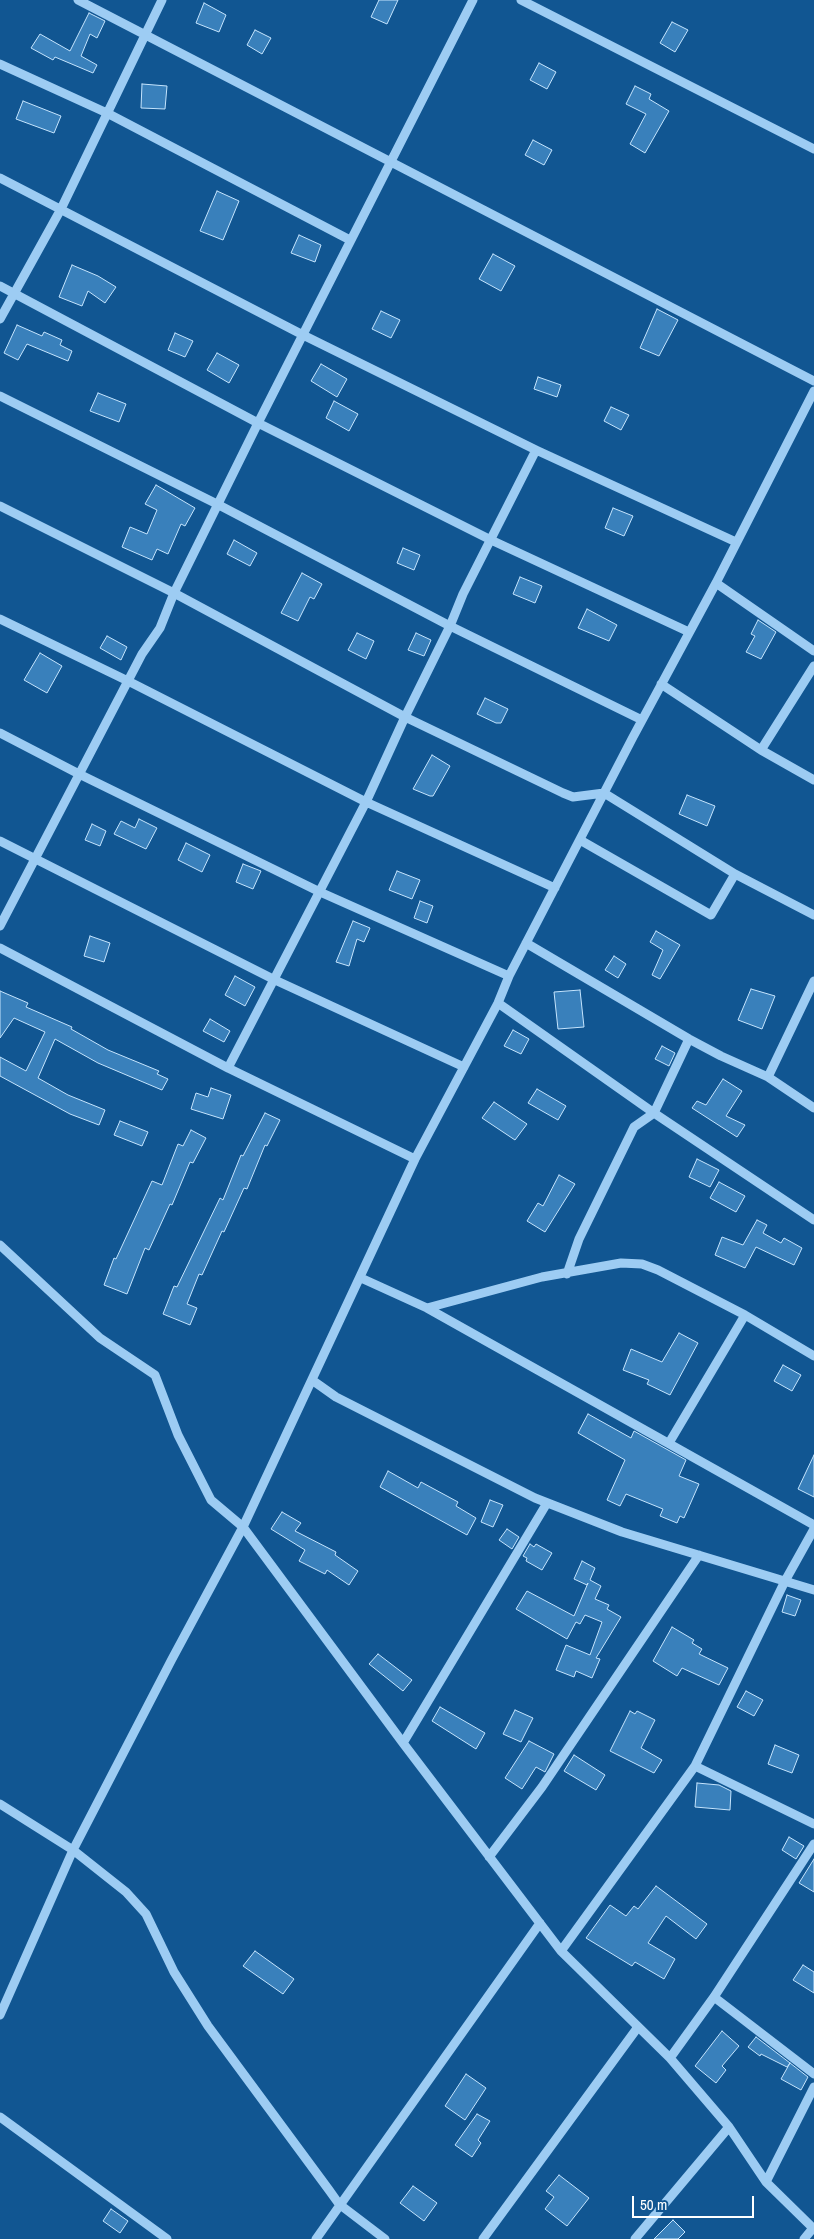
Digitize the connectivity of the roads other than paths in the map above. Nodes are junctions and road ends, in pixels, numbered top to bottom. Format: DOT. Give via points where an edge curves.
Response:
graph roads {
  1 [pos="78,0"];
  2 [pos="162,0"];
  3 [pos="473,0"];
  4 [pos="522,0"];
  5 [pos="145,33"];
  6 [pos="0,64"];
  7 [pos="107,113"];
  8 [pos="814,149"];
  9 [pos="389,163"];
  10 [pos="0,178"];
  11 [pos="61,209"];
  12 [pos="350,240"];
  13 [pos="0,286"];
  14 [pos="13,292"];
  15 [pos="0,319"];
  16 [pos="303,335"];
  17 [pos="814,381"];
  18 [pos="814,391"];
  19 [pos="0,396"];
  20 [pos="258,423"];
  21 [pos="536,450"];
  22 [pos="218,504"];
  23 [pos="0,506"];
  24 [pos="490,540"];
  25 [pos="736,542"];
  26 [pos="716,583"];
  27 [pos="174,593"];
  28 [pos="0,618"];
  29 [pos="450,626"];
  30 [pos="689,632"];
  31 [pos="814,651"];
  32 [pos="814,666"];
  33 [pos="128,680"];
  34 [pos="661,684"];
  35 [pos="405,716"];
  36 [pos="642,720"];
  37 [pos="0,733"];
  38 [pos="761,750"];
  39 [pos="79,774"];
  40 [pos="814,780"];
  41 [pos="604,793"];
  42 [pos="366,802"];
  43 [pos="580,840"];
  44 [pos="0,841"];
  45 [pos="35,859"];
  46 [pos="735,874"];
  47 [pos="555,888"];
  48 [pos="320,892"];
  49 [pos="814,915"];
  50 [pos="0,926"];
  51 [pos="526,943"];
  52 [pos="0,948"];
  53 [pos="509,976"];
  54 [pos="274,980"];
  55 [pos="814,981"];
  56 [pos="498,1003"];
  57 [pos="689,1039"];
  58 [pos="464,1067"];
  59 [pos="228,1068"];
  60 [pos="768,1077"];
  61 [pos="814,1108"];
  62 [pos="654,1113"];
  63 [pos="415,1159"];
  64 [pos="814,1220"];
  65 [pos="0,1245"];
  66 [pos="567,1274"];
  67 [pos="361,1278"];
  68 [pos="426,1308"];
  69 [pos="745,1315"];
  70 [pos="814,1356"];
  71 [pos="312,1380"];
  72 [pos="669,1443"];
  73 [pos="547,1503"];
  74 [pos="243,1527"];
  75 [pos="814,1527"];
  76 [pos="699,1555"];
  77 [pos="785,1581"];
  78 [pos="814,1590"];
  79 [pos="403,1743"];
  80 [pos="695,1766"];
  81 [pos="0,1804"];
  82 [pos="814,1824"];
  83 [pos="814,1844"];
  84 [pos="73,1850"];
  85 [pos="489,1857"];
  86 [pos="540,1923"];
  87 [pos="561,1951"];
  88 [pos="714,1997"];
  89 [pos="0,2015"];
  90 [pos="638,2027"];
  91 [pos="670,2058"];
  92 [pos="814,2074"];
  93 [pos="814,2086"];
  94 [pos="0,2117"];
  95 [pos="729,2128"];
  96 [pos="766,2182"];
  97 [pos="339,2204"];
  98 [pos="813,2229"];
  99 [pos="167,2239"];
  100 [pos="316,2239"];
  101 [pos="385,2239"];
  102 [pos="483,2239"];
  103 [pos="635,2239"];
  104 [pos="804,2239"];
  1 -- 5 [label="street"];
  2 -- 5 [label="street"];
  3 -- 9 [label="street"];
  4 -- 8 [label="street"];
  5 -- 7 [label="street"];
  5 -- 9 [label="street"];
  6 -- 7 [label="street"];
  7 -- 11 [label="street"];
  7 -- 12 [label="street"];
  9 -- 12 [label="street"];
  9 -- 17 [label="street"];
  10 -- 11 [label="street"];
  11 -- 14 [label="street"];
  11 -- 16 [label="street"];
  12 -- 16 [label="street"];
  13 -- 14 [label="street"];
  14 -- 15 [label="street"];
  14 -- 20 [label="street"];
  16 -- 20 [label="street"];
  16 -- 21 [label="street"];
  18 -- 25 [label="street"];
  19 -- 22 [label="street"];
  20 -- 22 [label="street"];
  20 -- 24 [label="street"];
  21 -- 24 [label="street"];
  21 -- 25 [label="street"];
  22 -- 27 [label="street"];
  22 -- 29 [label="street"];
  23 -- 27 [label="street"];
  24 -- 29 [label="street"];
  24 -- 30 [label="street"];
  25 -- 26 [label="street"];
  26 -- 30 [label="street"];
  26 -- 31 [label="street"];
  27 -- 33 [label="street" via="160,628"];
  27 -- 35 [label="street"];
  28 -- 33 [label="street"];
  29 -- 35 [label="street"];
  29 -- 36 [label="street"];
  30 -- 34 [label="street"];
  32 -- 38 [label="street"];
  33 -- 39 [label="street"];
  33 -- 42 [label="street"];
  34 -- 36 [label="street"];
  34 -- 38 [label="street"];
  35 -- 41 [label="street" via="573,797"];
  35 -- 42 [label="street"];
  36 -- 41 [label="street"];
  37 -- 39 [label="street"];
  38 -- 40 [label="street"];
  39 -- 45 [label="street"];
  39 -- 48 [label="street"];
  41 -- 43 [label="street"];
  41 -- 46 [label="street"];
  42 -- 47 [label="street"];
  42 -- 48 [label="street"];
  43 -- 46 [label="street" via="711,915"];
  43 -- 47 [label="street"];
  44 -- 45 [label="street"];
  45 -- 50 [label="street"];
  45 -- 54 [label="street"];
  46 -- 49 [label="street"];
  47 -- 51 [label="street"];
  48 -- 53 [label="street"];
  48 -- 54 [label="street"];
  51 -- 53 [label="street"];
  51 -- 57 [label="street"];
  52 -- 59 [label="street"];
  53 -- 56 [label="street"];
  54 -- 58 [label="street"];
  54 -- 59 [label="street"];
  55 -- 60 [label="street"];
  56 -- 58 [label="street"];
  56 -- 62 [label="street"];
  57 -- 60 [label="street"];
  57 -- 62 [label="street"];
  58 -- 63 [label="street"];
  59 -- 63 [label="street"];
  60 -- 61 [label="street"];
  62 -- 64 [label="street"];
  62 -- 66 [label="street" via="634,1127 579,1239"];
  63 -- 67 [label="street"];
  65 -- 74 [label="street" via="100,1338 155,1375 178,1435 211,1500"];
  66 -- 68 [label="street" via="542,1277"];
  66 -- 69 [label="street" via="621,1263 642,1264"];
  67 -- 68 [label="street"];
  67 -- 71 [label="street"];
  68 -- 72 [label="street"];
  69 -- 70 [label="street"];
  69 -- 72 [label="street"];
  71 -- 73 [label="street" via="336,1397"];
  71 -- 74 [label="street"];
  72 -- 75 [label="street"];
  73 -- 76 [label="street" via="622,1532"];
  73 -- 79 [label="street"];
  74 -- 79 [label="street"];
  74 -- 84 [label="street"];
  75 -- 77 [label="street"];
  76 -- 77 [label="street"];
  76 -- 85 [label="street" via="542,1787"];
  77 -- 78 [label="street"];
  77 -- 80 [label="street"];
  79 -- 85 [label="street"];
  80 -- 82 [label="street"];
  80 -- 87 [label="street"];
  81 -- 84 [label="street"];
  83 -- 88 [label="street"];
  84 -- 89 [label="street"];
  84 -- 97 [label="street" via="126,1892 146,1914 174,1972 208,2026"];
  85 -- 86 [label="street"];
  86 -- 87 [label="street"];
  86 -- 97 [label="street"];
  87 -- 90 [label="street"];
  88 -- 91 [label="street"];
  88 -- 92 [label="street"];
  90 -- 91 [label="street"];
  90 -- 102 [label="street"];
  91 -- 95 [label="street"];
  93 -- 96 [label="street"];
  94 -- 99 [label="street"];
  95 -- 96 [label="street"];
  95 -- 103 [label="street"];
  96 -- 98 [label="street"];
  97 -- 100 [label="street"];
  97 -- 101 [label="street"];
  98 -- 104 [label="street"];
}
